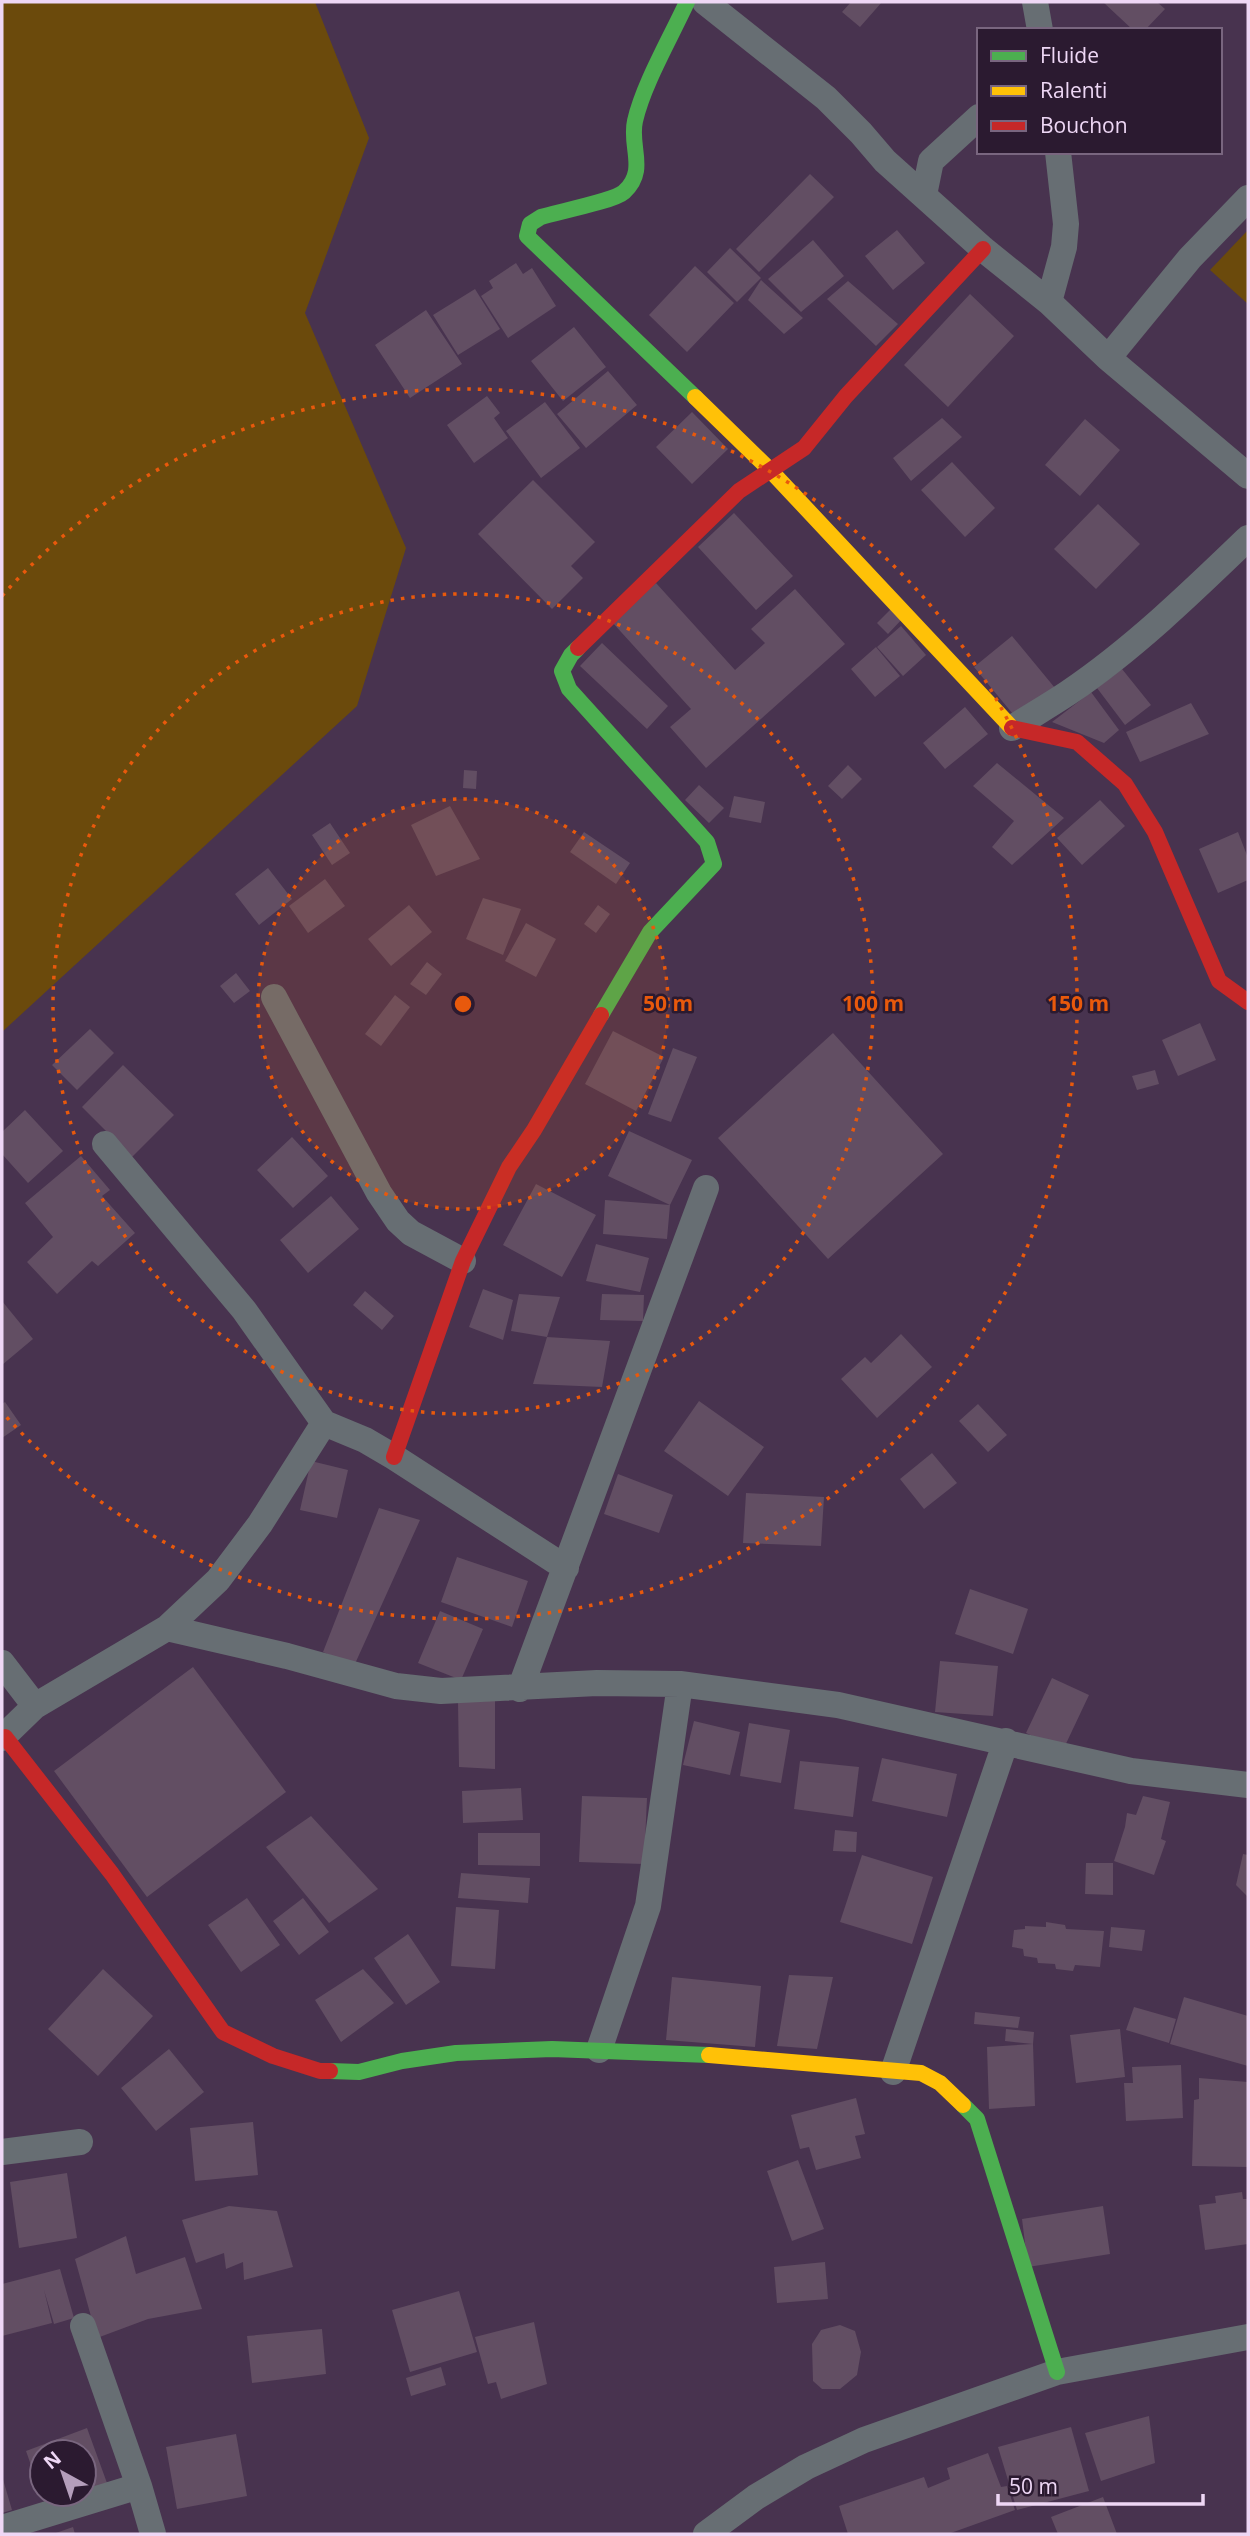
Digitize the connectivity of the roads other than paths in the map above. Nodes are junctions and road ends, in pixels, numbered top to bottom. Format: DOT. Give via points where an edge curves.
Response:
graph roads {
  1 [pos="688,2"];
  2 [pos="705,2"];
  3 [pos="1035,2"];
  4 [pos="1040,28"];
  5 [pos="977,119"];
  6 [pos="1058,154"];
  7 [pos="924,195"];
  8 [pos="1248,198"];
  9 [pos="983,249"];
  10 [pos="1049,302"];
  11 [pos="1108,358"];
  12 [pos="770,470"];
  13 [pos="1248,476"];
  14 [pos="1248,538"];
  15 [pos="1012,728"];
  16 [pos="274,997"];
  17 [pos="1248,1002"];
  18 [pos="105,1144"];
  19 [pos="706,1188"];
  20 [pos="463,1261"];
  21 [pos="324,1423"];
  22 [pos="394,1457"];
  23 [pos="566,1567"];
  24 [pos="167,1628"];
  25 [pos="2,1663"];
  26 [pos="680,1684"];
  27 [pos="520,1689"];
  28 [pos="35,1706"];
  29 [pos="3,1738"];
  30 [pos="1006,1741"];
  31 [pos="1248,1785"];
  32 [pos="599,2050"];
  33 [pos="893,2073"];
  34 [pos="80,2142"];
  35 [pos="2,2152"];
  36 [pos="83,2326"];
  37 [pos="1248,2337"];
  38 [pos="1056,2372"];
  39 [pos="139,2486"];
  40 [pos="2,2528"];
  41 [pos="153,2534"];
  42 [pos="706,2534"];
  1 -- 12 [label="street" via="639,106 634,125 638,162 634,181 621,195 541,217 530,224 527,236"];
  2 -- 7 [label="street" via="826,98"];
  3 -- 4 [label="street"];
  5 -- 7 [label="street" via="931,162"];
  6 -- 10 [label="street" via="1066,224"];
  7 -- 9 [label="street"];
  8 -- 11 [label="street" via="1190,258"];
  9 -- 10 [label="street"];
  9 -- 12 [label="street" via="846,396 804,448"];
  10 -- 11 [label="street"];
  11 -- 13 [label="street"];
  12 -- 15 [label="street"];
  12 -- 20 [label="street" via="739,491 571,655 562,671 569,689 708,842 714,864 650,932 509,1167"];
  14 -- 15 [label="street" via="1177,607 1069,692"];
  15 -- 17 [label="street" via="1077,742 1125,785 1155,832 1219,981"];
  16 -- 20 [label="street" via="398,1221"];
  18 -- 21 [label="street" via="244,1310"];
  19 -- 23 [label="street"];
  20 -- 22 [label="street"];
  21 -- 22 [label="street"];
  21 -- 24 [label="street" via="218,1580"];
  22 -- 23 [label="street"];
  23 -- 27 [label="street"];
  24 -- 27 [label="street" via="396,1686 440,1691"];
  24 -- 28 [label="street"];
  25 -- 28 [label="street"];
  26 -- 27 [label="street" via="597,1683"];
  26 -- 30 [label="street" via="838,1705"];
  26 -- 32 [label="street" via="648,1906"];
  28 -- 29 [label="street"];
  29 -- 32 [label="street" via="112,1874 223,2032 273,2056 320,2071 359,2072 456,2053"];
  30 -- 31 [label="street" via="1131,1771"];
  30 -- 33 [label="street"];
  32 -- 33 [label="street" via="760,2058"];
  33 -- 38 [label="street" via="921,2073 940,2083 976,2119"];
  34 -- 35 [label="street"];
  36 -- 39 [label="street"];
  37 -- 38 [label="street"];
  38 -- 42 [label="street" via="864,2440 806,2467"];
  39 -- 40 [label="street"];
  39 -- 41 [label="street"];
}
